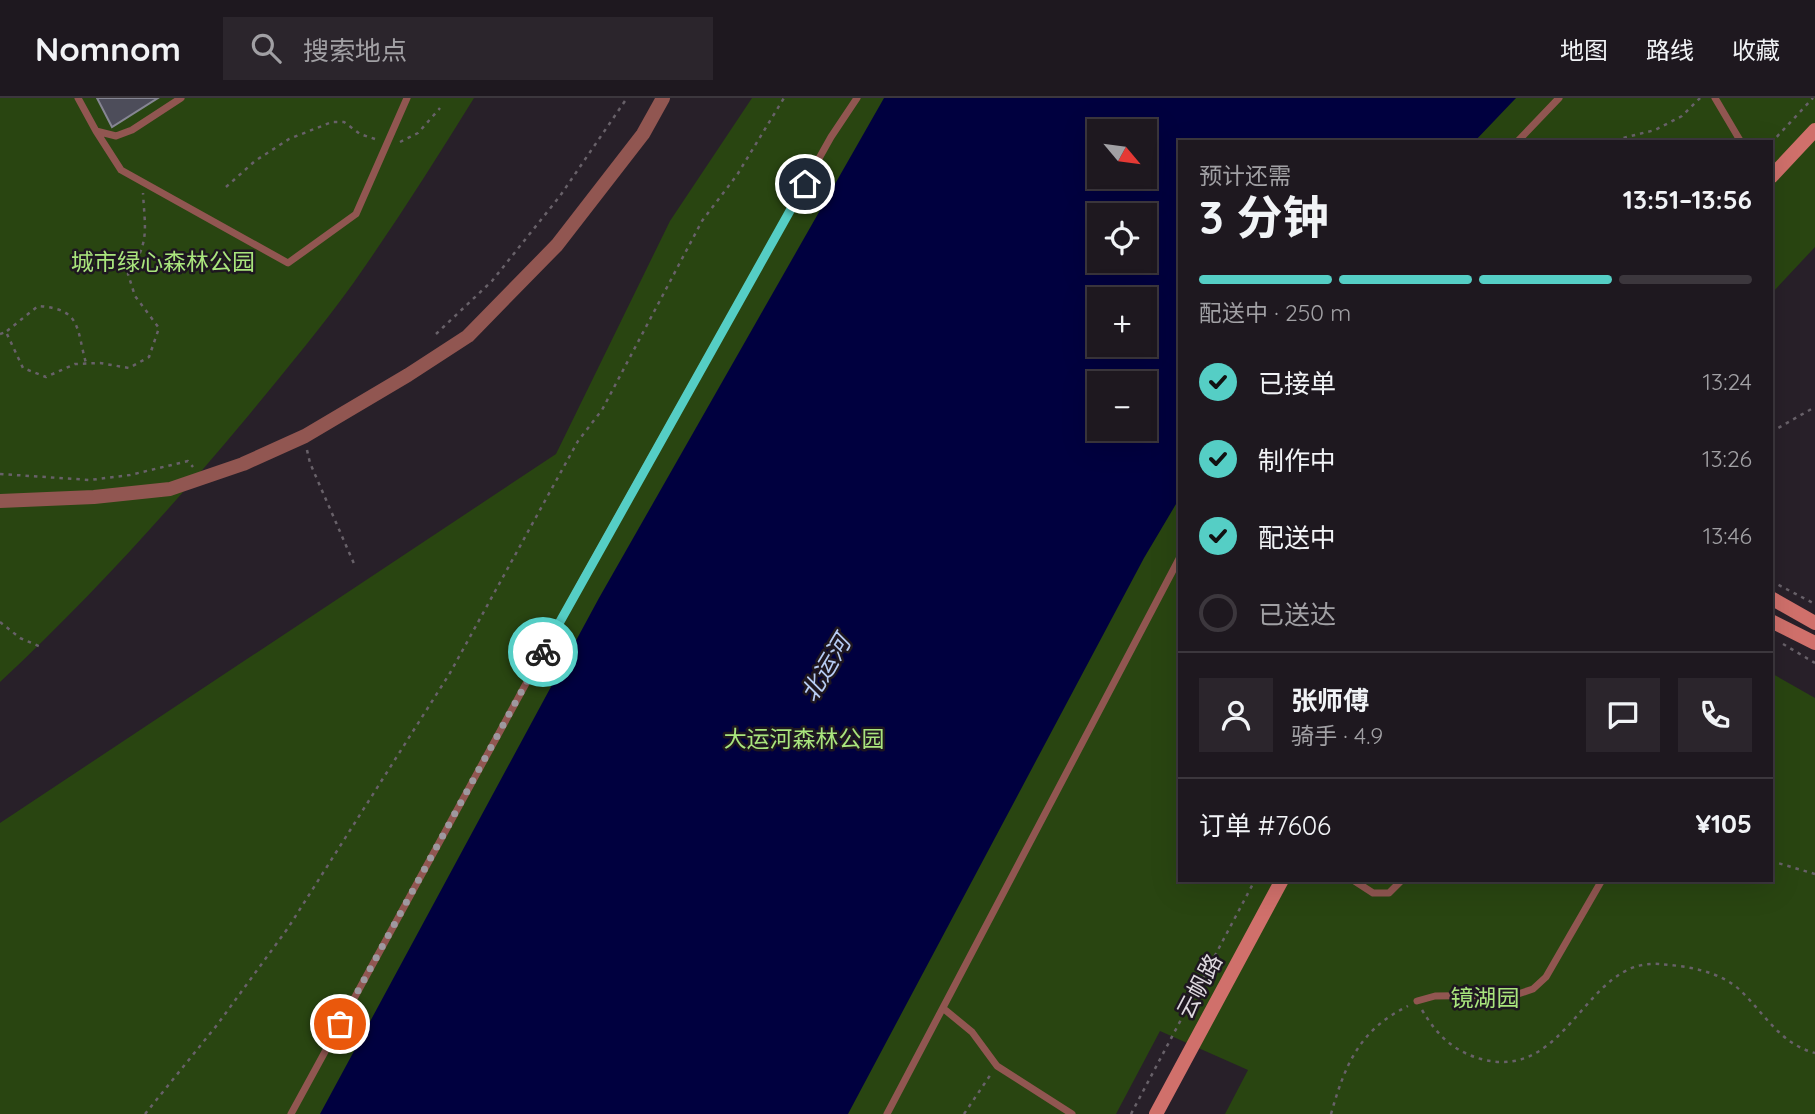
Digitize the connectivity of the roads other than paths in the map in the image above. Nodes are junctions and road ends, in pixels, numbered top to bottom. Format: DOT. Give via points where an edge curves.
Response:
graph roads {
  1 [pos="78,98"];
  2 [pos="181,98"];
  3 [pos="407,98"];
  4 [pos="663,98"];
  5 [pos="857,98"];
  6 [pos="1559,98"];
  7 [pos="1715,98"];
  8 [pos="1815,130"];
  9 [pos="96,131"];
  10 [pos="1519,140"];
  11 [pos="1740,140"];
  12 [pos="1773,175"];
  13 [pos="0,501"];
  14 [pos="1178,561"];
  15 [pos="1773,599"];
  16 [pos="1773,622"];
  17 [pos="1815,623"];
  18 [pos="1815,643"];
  19 [pos="1281,882"];
  20 [pos="1356,882"];
  21 [pos="1400,882"];
  22 [pos="1601,882"];
  23 [pos="1417,1001"];
  24 [pos="944,1009"];
  25 [pos="291,1114"];
  26 [pos="887,1114"];
  27 [pos="1072,1114"];
  28 [pos="1156,1114"];
  1 -- 9 [label="lane"];
  2 -- 9 [label="lane" via="132,130 116,136"];
  3 -- 9 [label="lane" via="356,214 288,263 121,170"];
  4 -- 13 [label="street" via="643,134 557,245 468,336 408,375 305,436 170,489"];
  5 -- 25 [label="lane" via="588,569"];
  6 -- 10 [label="lane"];
  7 -- 11 [label="lane"];
  8 -- 12 [label="street"];
  14 -- 24 [label="lane"];
  15 -- 17 [label="street"];
  16 -- 18 [label="street"];
  19 -- 28 [label="street, 云帆路"];
  20 -- 21 [label="lane" via="1373,893 1389,893"];
  22 -- 23 [label="lane" via="1546,977 1533,989 1515,995 1435,996"];
  24 -- 26 [label="lane"];
  24 -- 27 [label="lane" via="972,1032 997,1066"];
}
